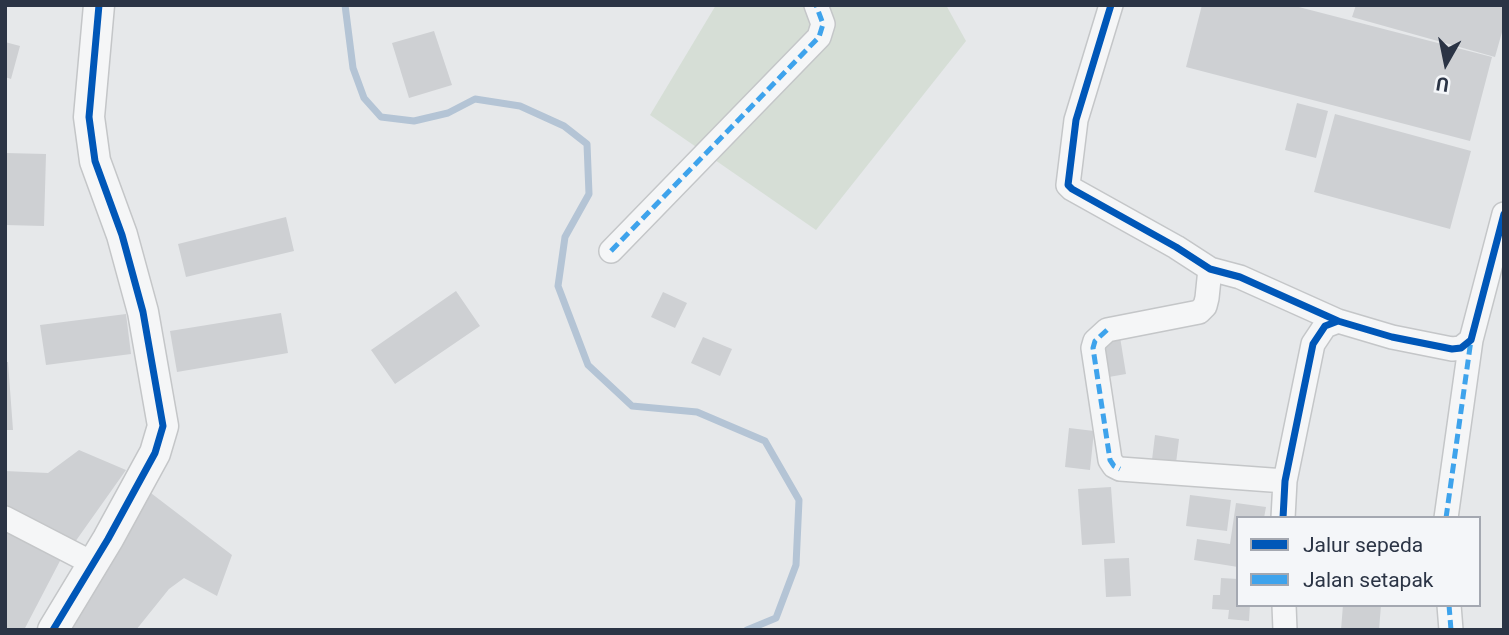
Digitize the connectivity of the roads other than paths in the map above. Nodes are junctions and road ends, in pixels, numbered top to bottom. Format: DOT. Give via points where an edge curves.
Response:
graph roads {
  1 [pos="99,5"];
  2 [pos="816,5"];
  3 [pos="1111,5"];
  4 [pos="1504,214"];
  5 [pos="611,251"];
  6 [pos="1210,269"];
  7 [pos="1338,321"];
  8 [pos="1471,340"];
  9 [pos="1285,481"];
  10 [pos="1283,516"];
  11 [pos="1446,516"];
  12 [pos="5,518"];
  13 [pos="94,564"];
  14 [pos="1284,607"];
  15 [pos="1449,607"];
  16 [pos="53,630"];
  17 [pos="1285,630"];
  18 [pos="1451,630"];
  1 -- 13 [label="street" via="89,117 95,160 143,312 163,426 155,453"];
  2 -- 5 [label="street" via="823,23 819,37"];
  3 -- 6 [label="street" via="1076,121 1068,184"];
  4 -- 8 [label="street"];
  6 -- 7 [label="street" via="1240,277"];
  6 -- 9 [label="street" via="1208,298 1199,312 1107,330 1095,341 1110,460 1120,469"];
  7 -- 8 [label="street" via="1452,349"];
  7 -- 9 [label="street" via="1325,327 1313,344"];
  8 -- 11 [label="street"];
  9 -- 10 [label="street"];
  12 -- 13 [label="street"];
  13 -- 16 [label="street"];
  14 -- 17 [label="street"];
  15 -- 18 [label="street"];
}
